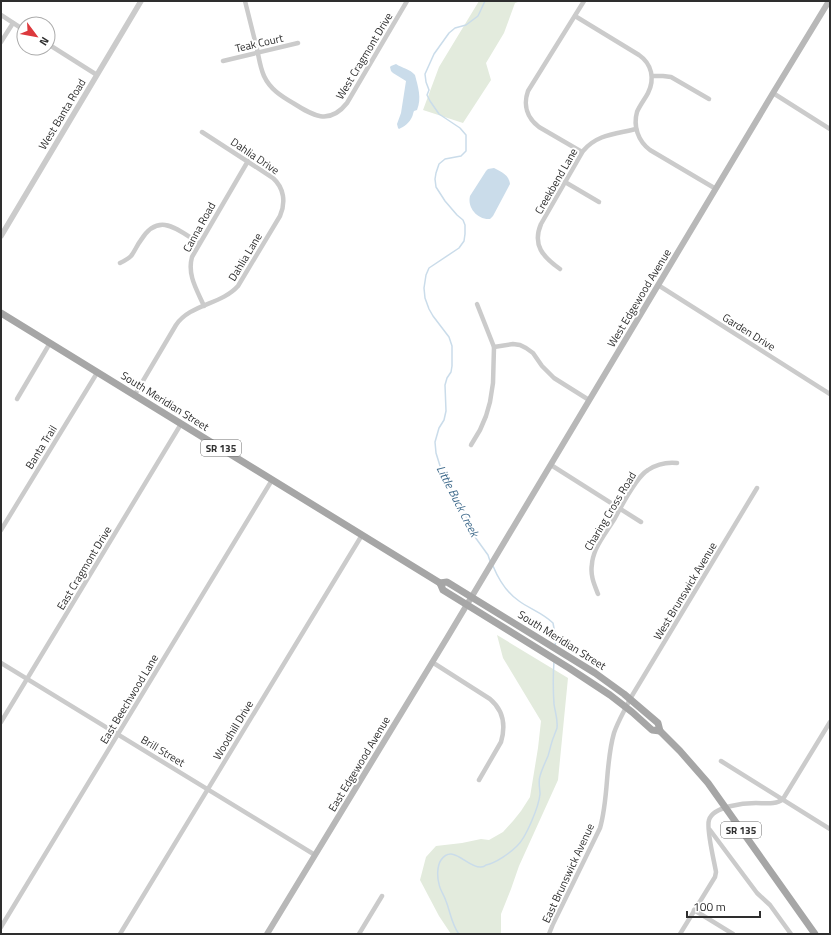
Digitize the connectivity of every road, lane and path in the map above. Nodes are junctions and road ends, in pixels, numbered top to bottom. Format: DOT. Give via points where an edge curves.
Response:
graph roads {
  1 [pos="141,1"];
  2 [pos="245,1"];
  3 [pos="407,1"];
  4 [pos="584,1"];
  5 [pos="829,1"];
  6 [pos="1,15"];
  7 [pos="575,16"];
  8 [pos="12,22"];
  9 [pos="16,25"];
  10 [pos="1,42"];
  11 [pos="298,43"];
  12 [pos="56,49"];
  13 [pos="257,53"];
  14 [pos="223,61"];
  15 [pos="97,75"];
  16 [pos="652,76"];
  17 [pos="773,93"];
  18 [pos="709,99"];
  19 [pos="830,129"];
  20 [pos="636,130"];
  21 [pos="202,132"];
  22 [pos="582,152"];
  23 [pos="248,161"];
  24 [pos="565,182"];
  25 [pos="716,189"];
  26 [pos="599,202"];
  27 [pos="283,205"];
  28 [pos="1,236"];
  29 [pos="199,243"];
  30 [pos="120,263"];
  31 [pos="560,269"];
  32 [pos="658,285"];
  33 [pos="477,304"];
  34 [pos="204,306"];
  35 [pos="1,313"];
  36 [pos="50,344"];
  37 [pos="494,347"];
  38 [pos="97,373"];
  39 [pos="830,394"];
  40 [pos="134,396"];
  41 [pos="16,399"];
  42 [pos="589,400"];
  43 [pos="181,424"];
  44 [pos="471,445"];
  45 [pos="677,464"];
  46 [pos="551,465"];
  47 [pos="272,480"];
  48 [pos="757,488"];
  49 [pos="620,509"];
  50 [pos="642,522"];
  51 [pos="1,530"];
  52 [pos="362,535"];
  53 [pos="440,583"];
  54 [pos="598,594"];
  55 [pos="472,597"];
  56 [pos="467,605"];
  57 [pos="432,662"];
  58 [pos="1,663"];
  59 [pos="27,678"];
  60 [pos="628,703"];
  61 [pos="1,722"];
  62 [pos="830,722"];
  63 [pos="118,734"];
  64 [pos="722,761"];
  65 [pos="479,780"];
  66 [pos="208,789"];
  67 [pos="783,800"];
  68 [pos="725,808"];
  69 [pos="709,829"];
  70 [pos="830,829"];
  71 [pos="315,855"];
  72 [pos="382,896"];
  73 [pos="694,910"];
  74 [pos="1,927"];
  75 [pos="120,934"];
  76 [pos="267,934"];
  77 [pos="359,934"];
  78 [pos="550,934"];
  79 [pos="680,934"];
  80 [pos="733,934"];
  81 [pos="791,934"];
  82 [pos="815,934"];
  1 -- 15 [label="street, West Banta Road"];
  2 -- 13 [label="street"];
  3 -- 13 [label="street, West Cragmont Drive" via="347,103 331,115 311,114 276,92 265,78"];
  4 -- 7 [label="street"];
  5 -- 17 [label="main road, West Edgewood Avenue"];
  6 -- 8 [label="street"];
  7 -- 16 [label="street" via="641,56 648,63"];
  7 -- 22 [label="street" via="526,100 527,112 534,123"];
  8 -- 9 [label="street"];
  8 -- 10 [label="street"];
  11 -- 13 [label="street, Teak Court"];
  12 -- 15 [label="street"];
  13 -- 14 [label="street, Teak Court"];
  15 -- 28 [label="street, West Banta Road"];
  16 -- 18 [label="street" via="673,78"];
  16 -- 20 [label="street" via="650,90 637,112"];
  17 -- 19 [label="street"];
  17 -- 25 [label="main road, West Edgewood Avenue"];
  20 -- 22 [label="street, Creekbend Lane" via="600,137"];
  20 -- 25 [label="street" via="650,150"];
  21 -- 23 [label="street, Dahlia Drive"];
  22 -- 24 [label="street, Creekbend Lane"];
  23 -- 27 [label="street, Dahlia Drive" via="270,175 280,186"];
  23 -- 29 [label="street, Canna Road"];
  24 -- 26 [label="street"];
  24 -- 31 [label="street, Creekbend Lane" via="538,233 538,242 543,254"];
  25 -- 32 [label="main road, West Edgewood Avenue"];
  27 -- 34 [label="street, Dahlia Lane" via="280,216 238,286 230,294"];
  29 -- 30 [label="street" via="171,226 154,226 145,233 130,257"];
  29 -- 34 [label="street, Canna Road" via="190,267"];
  32 -- 39 [label="street, Garden Drive"];
  32 -- 42 [label="main road, West Edgewood Avenue"];
  33 -- 37 [label="street"];
  34 -- 40 [label="street, Dahlia Lane" via="188,313 177,323"];
  35 -- 36 [label="main road, South Meridian Street / SR 135"];
  36 -- 38 [label="main road, South Meridian Street / SR 135"];
  36 -- 41 [label="street"];
  37 -- 42 [label="street" via="513,344 526,348 554,378"];
  37 -- 44 [label="street" via="490,402 483,424"];
  38 -- 40 [label="main road, South Meridian Street / SR 135"];
  38 -- 51 [label="street, Banta Trail"];
  40 -- 43 [label="main road, South Meridian Street / SR 135"];
  42 -- 46 [label="main road, West Edgewood Avenue"];
  43 -- 47 [label="main road, South Meridian Street / SR 135"];
  43 -- 59 [label="street, East Cragmont Drive"];
  45 -- 49 [label="street, Charing Cross Road" via="662,464 647,470 639,478"];
  46 -- 49 [label="street"];
  46 -- 55 [label="main road, West Edgewood Avenue"];
  47 -- 52 [label="main road, South Meridian Street / SR 135"];
  47 -- 63 [label="street, East Beechwood Lane"];
  48 -- 60 [label="street, West Brunswick Avenue"];
  49 -- 50 [label="street"];
  49 -- 54 [label="street, Charing Cross Road" via="592,558 592,578"];
  52 -- 53 [label="main road, South Meridian Street / SR 135"];
  52 -- 66 [label="street, Woodhill Drive"];
  53 -- 55 [label="main road, South Meridian Street / SR 135" via="447,582"];
  53 -- 56 [label="main road, South Meridian Street / SR 135" via="443,590"];
  55 -- 56 [label="main road, West Edgewood Avenue"];
  55 -- 60 [label="main road, South Meridian Street / SR 135" via="606,680"];
  56 -- 57 [label="main road, East Edgewood Avenue"];
  56 -- 60 [label="main road, South Meridian Street / SR 135" via="601,689"];
  57 -- 65 [label="street" via="488,697 500,713 504,726 501,742"];
  57 -- 71 [label="main road, East Edgewood Avenue"];
  58 -- 59 [label="street, Brill Street"];
  59 -- 61 [label="street, East Cragmont Drive"];
  59 -- 63 [label="street, Brill Street"];
  60 -- 68 [label="main road, South Meridian Street / SR 135" via="658,723 660,731 708,783"];
  60 -- 78 [label="street, East Brunswick Avenue" via="613,739 600,828"];
  62 -- 67 [label="street"];
  63 -- 66 [label="street, Brill Street"];
  63 -- 74 [label="street, East Beechwood Lane"];
  64 -- 67 [label="street"];
  66 -- 71 [label="street, Brill Street"];
  66 -- 75 [label="street, Woodhill Drive"];
  67 -- 68 [label="street" via="775,803 742,803"];
  67 -- 70 [label="street"];
  68 -- 69 [label="street" via="711,817"];
  68 -- 82 [label="main road, South Meridian Street / SR 135"];
  69 -- 73 [label="street" via="716,872"];
  69 -- 81 [label="street"];
  71 -- 76 [label="main road, East Edgewood Avenue"];
  72 -- 77 [label="street"];
  73 -- 79 [label="street"];
  73 -- 80 [label="street"];
}
